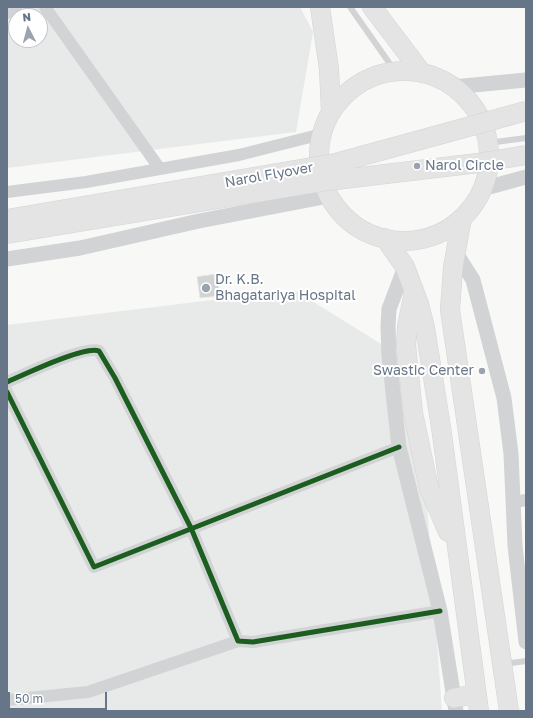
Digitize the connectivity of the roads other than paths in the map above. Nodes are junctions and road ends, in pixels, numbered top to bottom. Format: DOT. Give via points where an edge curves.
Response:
graph roads {
  1 [pos="16,7"];
  2 [pos="44,7"];
  3 [pos="320,7"];
  4 [pos="350,7"];
  5 [pos="372,7"];
  6 [pos="7,13"];
  7 [pos="395,71"];
  8 [pos="422,73"];
  9 [pos="526,80"];
  10 [pos="453,86"];
  11 [pos="526,111"];
  12 [pos="331,112"];
  13 [pos="322,134"];
  14 [pos="526,138"];
  15 [pos="488,143"];
  16 [pos="526,155"];
  17 [pos="160,169"];
  18 [pos="526,178"];
  19 [pos="482,189"];
  20 [pos="7,192"];
  21 [pos="329,196"];
  22 [pos="462,218"];
  23 [pos="7,219"];
  24 [pos="7,234"];
  25 [pos="385,238"];
  26 [pos="456,253"];
  27 [pos="7,259"];
  28 [pos="405,267"];
  29 [pos="414,292"];
  30 [pos="7,382"];
  31 [pos="7,392"];
  32 [pos="399,447"];
  33 [pos="520,501"];
  34 [pos="191,528"];
  35 [pos="456,550"];
  36 [pos="440,612"];
  37 [pos="238,641"];
  38 [pos="526,642"];
  39 [pos="526,661"];
  40 [pos="502,665"];
  41 [pos="7,700"];
  42 [pos="477,703"];
  43 [pos="455,704"];
  44 [pos="509,711"];
  1 -- 6 [label="street"];
  2 -- 17 [label="street"];
  3 -- 12 [label="main road" via="329,69"];
  4 -- 7 [label="lane"];
  5 -- 8 [label="main road"];
  7 -- 8 [label="main road"];
  7 -- 12 [label="main road" via="370,78 348,92"];
  8 -- 10 [label="main road"];
  9 -- 10 [label="street"];
  10 -- 15 [label="main road" via="477,111"];
  11 -- 23 [label="main road, Narol Flyover, bridge" via="336,163"];
  12 -- 13 [label="main road"];
  13 -- 17 [label="street" via="239,155"];
  13 -- 21 [label="main road" via="320,166"];
  14 -- 15 [label="lane"];
  15 -- 19 [label="main road" via="488,166"];
  16 -- 24 [label="main road, Narol Flyover, bridge" via="327,181"];
  17 -- 20 [label="street"];
  18 -- 19 [label="street"];
  19 -- 22 [label="main road"];
  21 -- 25 [label="main road" via="339,211 353,223"];
  21 -- 27 [label="street" via="199,220 80,248"];
  22 -- 25 [label="main road" via="432,235 412,240"];
  22 -- 26 [label="main road"];
  25 -- 28 [label="main road"];
  26 -- 33 [label="street" via="472,280 504,398"];
  26 -- 40 [label="main road" via="450,310"];
  28 -- 29 [label="main road"];
  28 -- 32 [label="street" via="389,309 388,326"];
  29 -- 35 [label="main road" via="426,335 441,427"];
  29 -- 35 [label="main road" via="406,345 414,420 429,488"];
  30 -- 34 [label="street" via="79,353 95,349 99,351"];
  31 -- 34 [label="street" via="94,567"];
  32 -- 34 [label="street"];
  32 -- 36 [label="street"];
  33 -- 38 [label="street" via="515,546"];
  34 -- 37 [label="street"];
  35 -- 42 [label="main road"];
  36 -- 37 [label="street" via="253,642"];
  36 -- 43 [label="street"];
  37 -- 41 [label="street" via="88,692"];
  39 -- 40 [label="lane"];
  40 -- 44 [label="main road"];
  42 -- 43 [label="main road"];
}
